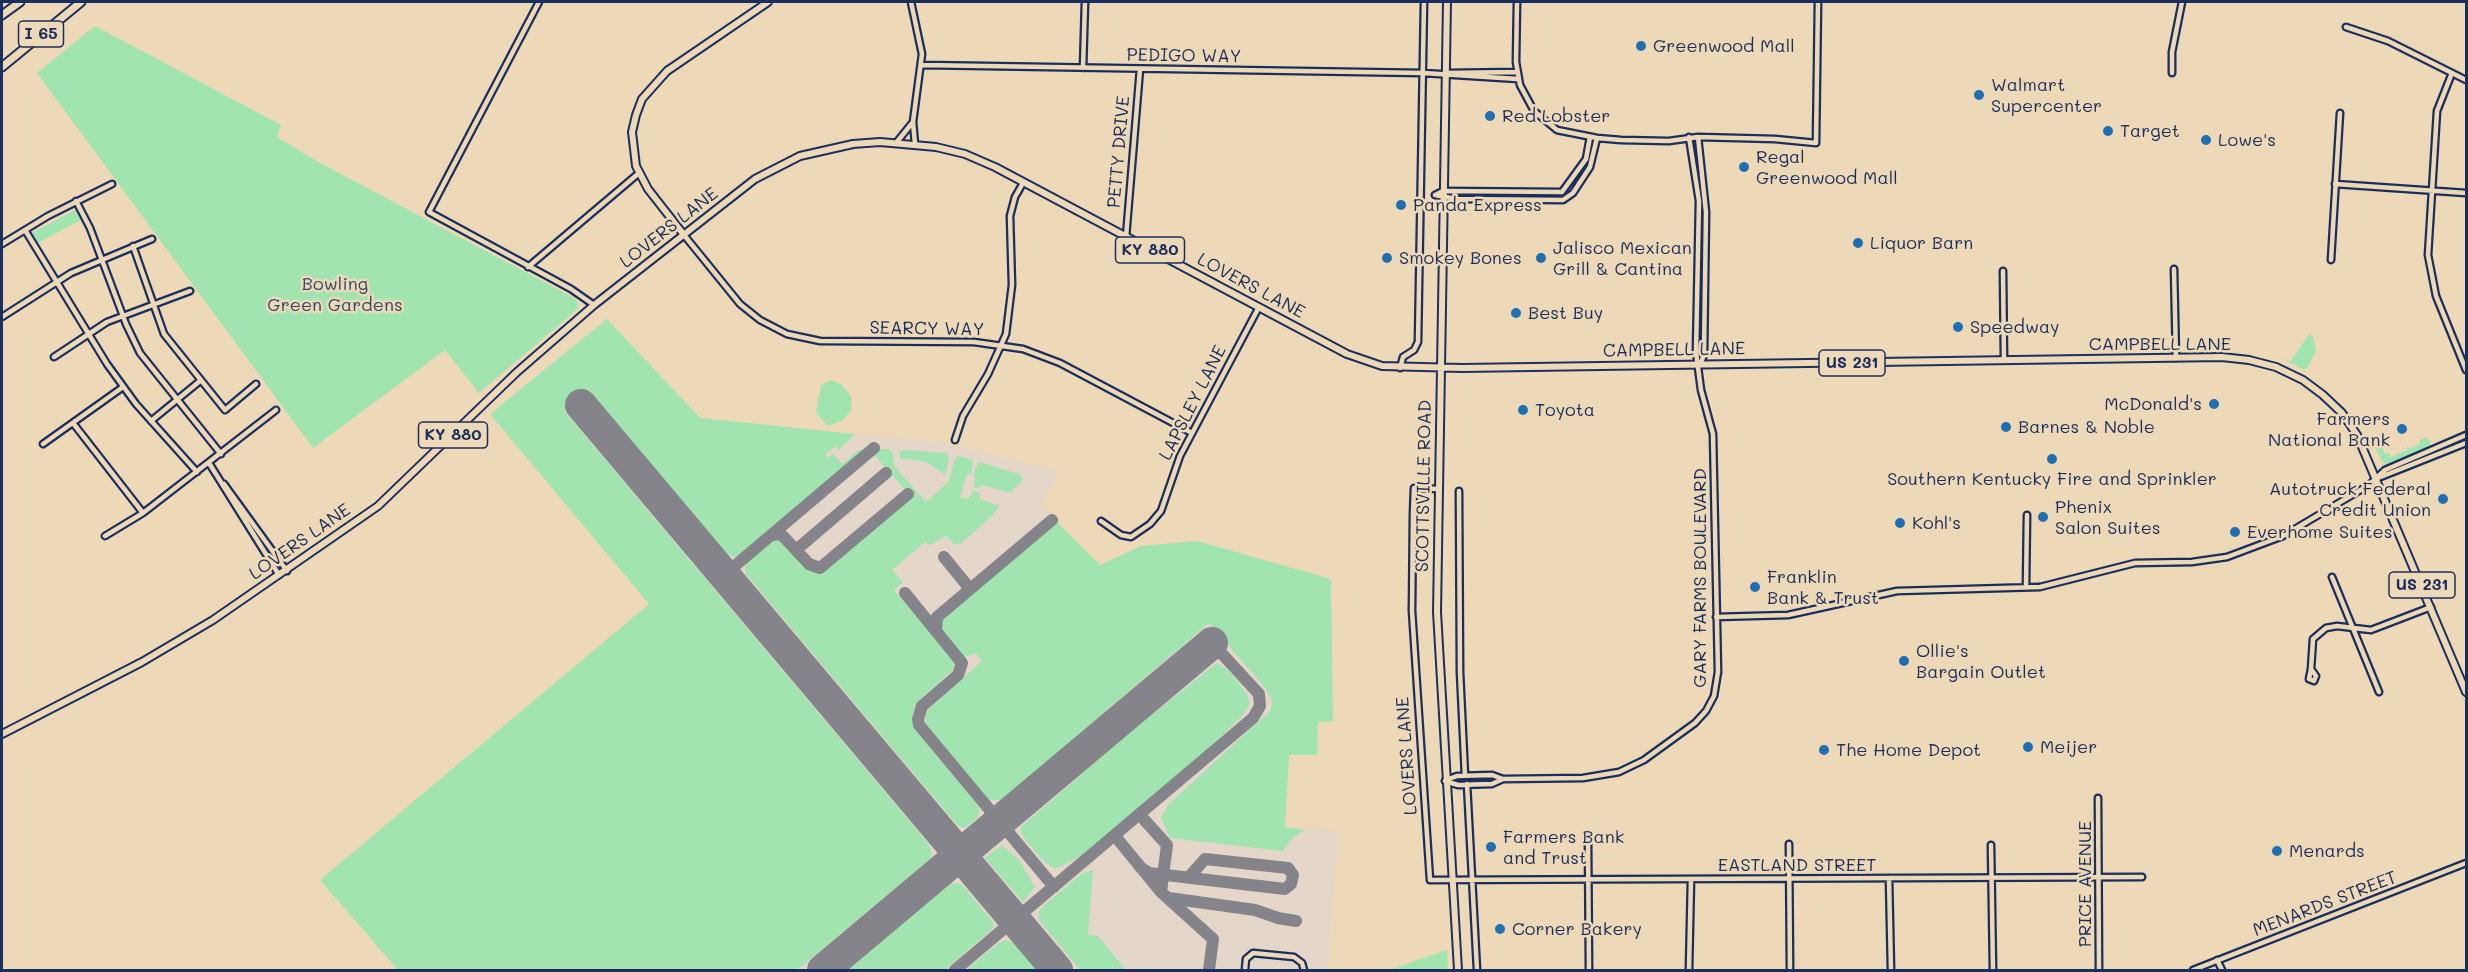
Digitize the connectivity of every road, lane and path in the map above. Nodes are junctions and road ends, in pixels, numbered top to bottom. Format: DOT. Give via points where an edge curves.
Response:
graph roads {
  1 [pos="20,2"];
  2 [pos="81,2"];
  3 [pos="539,2"];
  4 [pos="768,2"];
  5 [pos="911,2"];
  6 [pos="1085,2"];
  7 [pos="1424,2"];
  8 [pos="1447,2"];
  9 [pos="1517,2"];
  10 [pos="1818,2"];
  11 [pos="2182,2"];
  12 [pos="2,15"];
  13 [pos="2346,27"];
  14 [pos="922,65"];
  15 [pos="2,67"];
  16 [pos="1083,68"];
  17 [pos="1140,69"];
  18 [pos="1517,72"];
  19 [pos="1423,73"];
  20 [pos="2172,73"];
  21 [pos="2452,73"];
  22 [pos="1445,74"];
  23 [pos="1518,79"];
  24 [pos="2466,80"];
  25 [pos="2340,113"];
  26 [pos="913,122"];
  27 [pos="1590,137"];
  28 [pos="1698,137"];
  29 [pos="1597,138"];
  30 [pos="1689,138"];
  31 [pos="896,143"];
  32 [pos="915,144"];
  33 [pos="639,173"];
  34 [pos="1023,183"];
  35 [pos="112,184"];
  36 [pos="2335,184"];
  37 [pos="2431,191"];
  38 [pos="2466,193"];
  39 [pos="1443,195"];
  40 [pos="76,201"];
  41 [pos="25,230"];
  42 [pos="684,235"];
  43 [pos="1126,238"];
  44 [pos="152,239"];
  45 [pos="2,244"];
  46 [pos="133,246"];
  47 [pos="102,258"];
  48 [pos="2331,260"];
  49 [pos="528,267"];
  50 [pos="2174,269"];
  51 [pos="2003,271"];
  52 [pos="56,282"];
  53 [pos="190,291"];
  54 [pos="153,305"];
  55 [pos="594,305"];
  56 [pos="1259,307"];
  57 [pos="2,316"];
  58 [pos="123,316"];
  59 [pos="88,333"];
  60 [pos="1002,345"];
  61 [pos="54,357"];
  62 [pos="2176,358"];
  63 [pos="2004,360"];
  64 [pos="1700,365"];
  65 [pos="1400,368"];
  66 [pos="1440,368"];
  67 [pos="2466,370"];
  68 [pos="200,381"];
  69 [pos="256,384"];
  70 [pos="123,387"];
  71 [pos="177,400"];
  72 [pos="276,410"];
  73 [pos="151,421"];
  74 [pos="73,423"];
  75 [pos="1192,433"];
  76 [pos="2466,435"];
  77 [pos="955,441"];
  78 [pos="2466,443"];
  79 [pos="43,444"];
  80 [pos="221,454"];
  81 [pos="209,463"];
  82 [pos="197,472"];
  83 [pos="2378,478"];
  84 [pos="222,482"];
  85 [pos="1438,489"];
  86 [pos="1459,491"];
  87 [pos="143,513"];
  88 [pos="2027,515"];
  89 [pos="1101,521"];
  90 [pos="105,536"];
  91 [pos="287,571"];
  92 [pos="280,576"];
  93 [pos="2332,577"];
  94 [pos="2025,587"];
  95 [pos="2431,607"];
  96 [pos="1716,617"];
  97 [pos="2353,629"];
  98 [pos="2311,669"];
  99 [pos="2379,692"];
  100 [pos="2466,692"];
  101 [pos="2,734"];
  102 [pos="1465,776"];
  103 [pos="1503,779"];
  104 [pos="1445,781"];
  105 [pos="1467,784"];
  106 [pos="2098,798"];
  107 [pos="1588,839"];
  108 [pos="1789,844"];
  109 [pos="1991,846"];
  110 [pos="2466,862"];
  111 [pos="2099,877"];
  112 [pos="2142,877"];
  113 [pos="1790,878"];
  114 [pos="1888,878"];
  115 [pos="1992,878"];
  116 [pos="1691,879"];
  117 [pos="1588,880"];
  118 [pos="1452,881"];
  119 [pos="1473,881"];
  120 [pos="2217,960"];
  121 [pos="1245,970"];
  122 [pos="1304,970"];
  123 [pos="1458,970"];
  124 [pos="1477,970"];
  125 [pos="1589,970"];
  126 [pos="1689,970"];
  127 [pos="1790,970"];
  128 [pos="1891,970"];
  129 [pos="1993,970"];
  130 [pos="2099,970"];
  131 [pos="2193,970"];
  132 [pos="2222,970"];
  1 -- 12 [label="highway, I 65"];
  2 -- 15 [label="highway, I 65"];
  3 -- 49 [label="street" via="429,212"];
  4 -- 33 [label="main road" via="654,83 642,99 632,132"];
  5 -- 14 [label="street" via="920,35"];
  6 -- 16 [label="street"];
  7 -- 19 [label="street"];
  8 -- 22 [label="main road, SCOTTSVILLE ROAD"];
  9 -- 18 [label="street"];
  10 -- 28 [label="street" via="1816,143"];
  11 -- 20 [label="street"];
  13 -- 21 [label="street" via="2388,41"];
  14 -- 16 [label="street, PEDIGO WAY"];
  14 -- 26 [label="street"];
  16 -- 17 [label="street, PEDIGO WAY"];
  17 -- 19 [label="street, PEDIGO WAY"];
  17 -- 43 [label="street, PETTY DRIVE"];
  18 -- 22 [label="street"];
  18 -- 23 [label="street"];
  19 -- 22 [label="street, PEDIGO WAY"];
  19 -- 65 [label="street" via="1418,342 1403,357"];
  21 -- 24 [label="street"];
  21 -- 37 [label="street" via="2438,105"];
  22 -- 23 [label="street"];
  22 -- 39 [label="main road, SCOTTSVILLE ROAD"];
  23 -- 27 [label="street" via="1527,102 1547,124 1563,132"];
  25 -- 36 [label="street"];
  26 -- 31 [label="street"];
  26 -- 32 [label="street"];
  27 -- 29 [label="street"];
  27 -- 39 [label="street" via="1586,159 1562,192"];
  28 -- 30 [label="street"];
  28 -- 64 [label="street" via="1706,212 1704,355"];
  29 -- 30 [label="street"];
  29 -- 39 [label="street" via="1590,167 1573,193 1563,200"];
  30 -- 64 [label="street" via="1699,201 1696,352"];
  31 -- 32 [label="main road, LOVERS LANE / KY 880"];
  31 -- 42 [label="main road, LOVERS LANE / KY 880" via="853,144 800,156 755,179"];
  32 -- 34 [label="main road, LOVERS LANE / KY 880" via="965,154"];
  33 -- 42 [label="main road"];
  33 -- 49 [label="street"];
  34 -- 43 [label="main road, LOVERS LANE / KY 880"];
  34 -- 60 [label="street" via="1010,216 1012,299"];
  35 -- 40 [label="street"];
  36 -- 37 [label="street"];
  36 -- 48 [label="street"];
  37 -- 38 [label="street"];
  37 -- 67 [label="street" via="2428,237 2432,282"];
  39 -- 66 [label="main road, SCOTTSVILLE ROAD"];
  40 -- 41 [label="street"];
  40 -- 47 [label="street"];
  41 -- 45 [label="street"];
  41 -- 52 [label="street"];
  42 -- 55 [label="main road, LOVERS LANE / KY 880"];
  42 -- 60 [label="street, SEARCY WAY" via="747,310 794,337"];
  43 -- 56 [label="main road, LOVERS LANE / KY 880"];
  44 -- 46 [label="street"];
  46 -- 47 [label="street"];
  46 -- 54 [label="street"];
  47 -- 52 [label="street"];
  47 -- 58 [label="street"];
  49 -- 55 [label="street"];
  50 -- 62 [label="street"];
  51 -- 63 [label="street"];
  52 -- 57 [label="street"];
  52 -- 59 [label="street"];
  53 -- 54 [label="street"];
  54 -- 58 [label="street"];
  54 -- 68 [label="street" via="169,342"];
  55 -- 91 [label="main road, LOVERS LANE / KY 880" via="378,506"];
  56 -- 65 [label="main road, LOVERS LANE / KY 880" via="1347,354"];
  56 -- 75 [label="street, LAPSLEY LANE"];
  58 -- 59 [label="street"];
  58 -- 71 [label="street" via="146,363"];
  59 -- 61 [label="street"];
  59 -- 70 [label="street"];
  60 -- 75 [label="street, SEARCY WAY" via="1060,363"];
  60 -- 77 [label="street" via="963,416"];
  62 -- 63 [label="main road, CAMPBELL LANE / US 231"];
  62 -- 83 [label="main road, CAMPBELL LANE / US 231" via="2249,360 2303,380 2332,403 2352,426"];
  63 -- 64 [label="main road, CAMPBELL LANE / US 231"];
  64 -- 66 [label="main road, CAMPBELL LANE / US 231"];
  64 -- 96 [label="street, GARY FARMS BOULEVARD" via="1701,390 1713,434"];
  65 -- 66 [label="main road, LOVERS LANE / KY 880"];
  66 -- 85 [label="main road, SCOTTSVILLE ROAD"];
  68 -- 69 [label="street" via="225,410"];
  68 -- 71 [label="street"];
  70 -- 73 [label="street"];
  70 -- 74 [label="street"];
  71 -- 73 [label="street"];
  71 -- 80 [label="street"];
  72 -- 80 [label="street"];
  73 -- 82 [label="street"];
  74 -- 79 [label="street"];
  74 -- 87 [label="street"];
  75 -- 89 [label="street, LAPSLEY LANE" via="1174,468 1165,505 1150,524 1128,537"];
  76 -- 83 [label="street" via="2385,470"];
  78 -- 83 [label="street"];
  80 -- 81 [label="street"];
  81 -- 82 [label="street"];
  81 -- 84 [label="street"];
  82 -- 87 [label="street"];
  83 -- 94 [label="street" via="2283,536 2227,557 2135,563 2057,584"];
  83 -- 95 [label="main road, CAMPBELL LANE / US 231"];
  84 -- 91 [label="street"];
  84 -- 92 [label="street"];
  85 -- 104 [label="main road, SCOTTSVILLE ROAD" via="1437,629"];
  85 -- 118 [label="street, LOVERS LANE" via="1414,488 1412,611 1430,880"];
  86 -- 102 [label="street"];
  87 -- 90 [label="street"];
  88 -- 94 [label="street"];
  91 -- 92 [label="main road, LOVERS LANE / KY 880"];
  92 -- 101 [label="main road, LOVERS LANE / KY 880" via="142,662"];
  93 -- 97 [label="street"];
  94 -- 96 [label="street" via="1897,591 1788,615"];
  95 -- 97 [label="street" via="2380,627"];
  95 -- 100 [label="main road, CAMPBELL LANE / US 231"];
  96 -- 103 [label="street, GARY FARMS BOULEVARD" via="1716,688 1706,711 1688,728 1636,765 1610,775"];
  97 -- 98 [label="street" via="2334,626 2316,635"];
  97 -- 99 [label="street"];
  102 -- 103 [label="street, GARY FARMS BOULEVARD" via="1492,775"];
  102 -- 104 [label="street, GARY FARMS BOULEVARD"];
  103 -- 105 [label="street, GARY FARMS BOULEVARD" via="1492,784"];
  104 -- 105 [label="street, GARY FARMS BOULEVARD"];
  104 -- 118 [label="main road, SCOTTSVILLE ROAD"];
  105 -- 119 [label="street"];
  106 -- 111 [label="street, PRICE AVENUE"];
  107 -- 117 [label="street"];
  108 -- 113 [label="street"];
  109 -- 115 [label="street"];
  110 -- 120 [label="street, MENARDS STREET"];
  111 -- 112 [label="street, EASTLAND STREET"];
  111 -- 115 [label="street, EASTLAND STREET"];
  111 -- 130 [label="street, PRICE AVENUE"];
  113 -- 114 [label="street, EASTLAND STREET"];
  113 -- 116 [label="street, EASTLAND STREET"];
  113 -- 127 [label="street"];
  114 -- 115 [label="street, EASTLAND STREET"];
  114 -- 128 [label="street"];
  115 -- 129 [label="street"];
  116 -- 117 [label="street, EASTLAND STREET"];
  116 -- 126 [label="street"];
  117 -- 119 [label="street, EASTLAND STREET"];
  117 -- 125 [label="street"];
  118 -- 119 [label="street, EASTLAND STREET"];
  118 -- 123 [label="main road, SCOTTSVILLE ROAD"];
  119 -- 124 [label="street"];
  120 -- 131 [label="street, MENARDS STREET"];
  120 -- 132 [label="street"];
  121 -- 122 [label="street" via="1246,959 1253,953 1294,957"];
}
